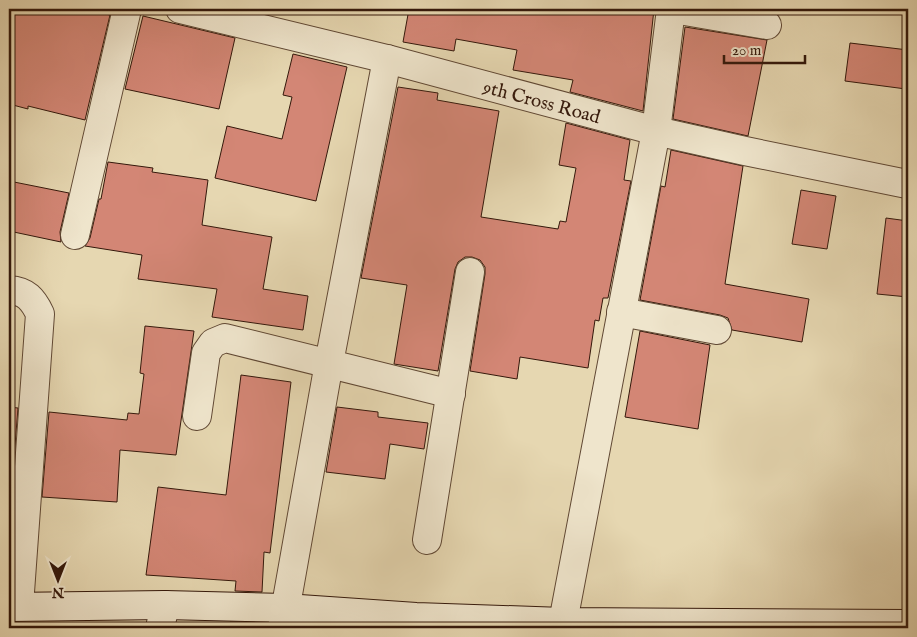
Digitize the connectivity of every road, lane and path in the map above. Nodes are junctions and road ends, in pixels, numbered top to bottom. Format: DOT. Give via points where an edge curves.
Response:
graph roads {
  1 [pos="127,9"];
  2 [pos="180,9"];
  3 [pos="672,9"];
  4 [pos="767,25"];
  5 [pos="386,59"];
  6 [pos="656,131"];
  7 [pos="907,184"];
  8 [pos="75,235"];
  9 [pos="470,272"];
  10 [pos="9,290"];
  11 [pos="622,312"];
  12 [pos="717,330"];
  13 [pos="329,363"];
  14 [pos="451,394"];
  15 [pos="197,416"];
  16 [pos="427,540"];
  17 [pos="14,606"];
  18 [pos="162,617"];
  19 [pos="283,618"];
  20 [pos="563,622"];
  21 [pos="414,623"];
  22 [pos="908,624"];
  23 [pos="836,626"];
  1 -- 8 [label="street"];
  2 -- 5 [label="street, 9th Cross Road"];
  3 -- 4 [label="street"];
  3 -- 6 [label="street"];
  5 -- 6 [label="street, 9th Cross Road"];
  5 -- 13 [label="street"];
  6 -- 7 [label="street, 9th Cross Road"];
  6 -- 11 [label="street"];
  9 -- 14 [label="street"];
  10 -- 17 [label="street" via="20,291 34,300 40,314"];
  11 -- 12 [label="street"];
  11 -- 20 [label="street"];
  13 -- 14 [label="street"];
  13 -- 15 [label="street" via="225,338 213,342 206,353"];
  13 -- 19 [label="street"];
  14 -- 16 [label="street"];
  17 -- 18 [label="street"];
  18 -- 19 [label="street"];
  19 -- 21 [label="street"];
  20 -- 21 [label="street"];
  20 -- 23 [label="street"];
  22 -- 23 [label="street"];
}
